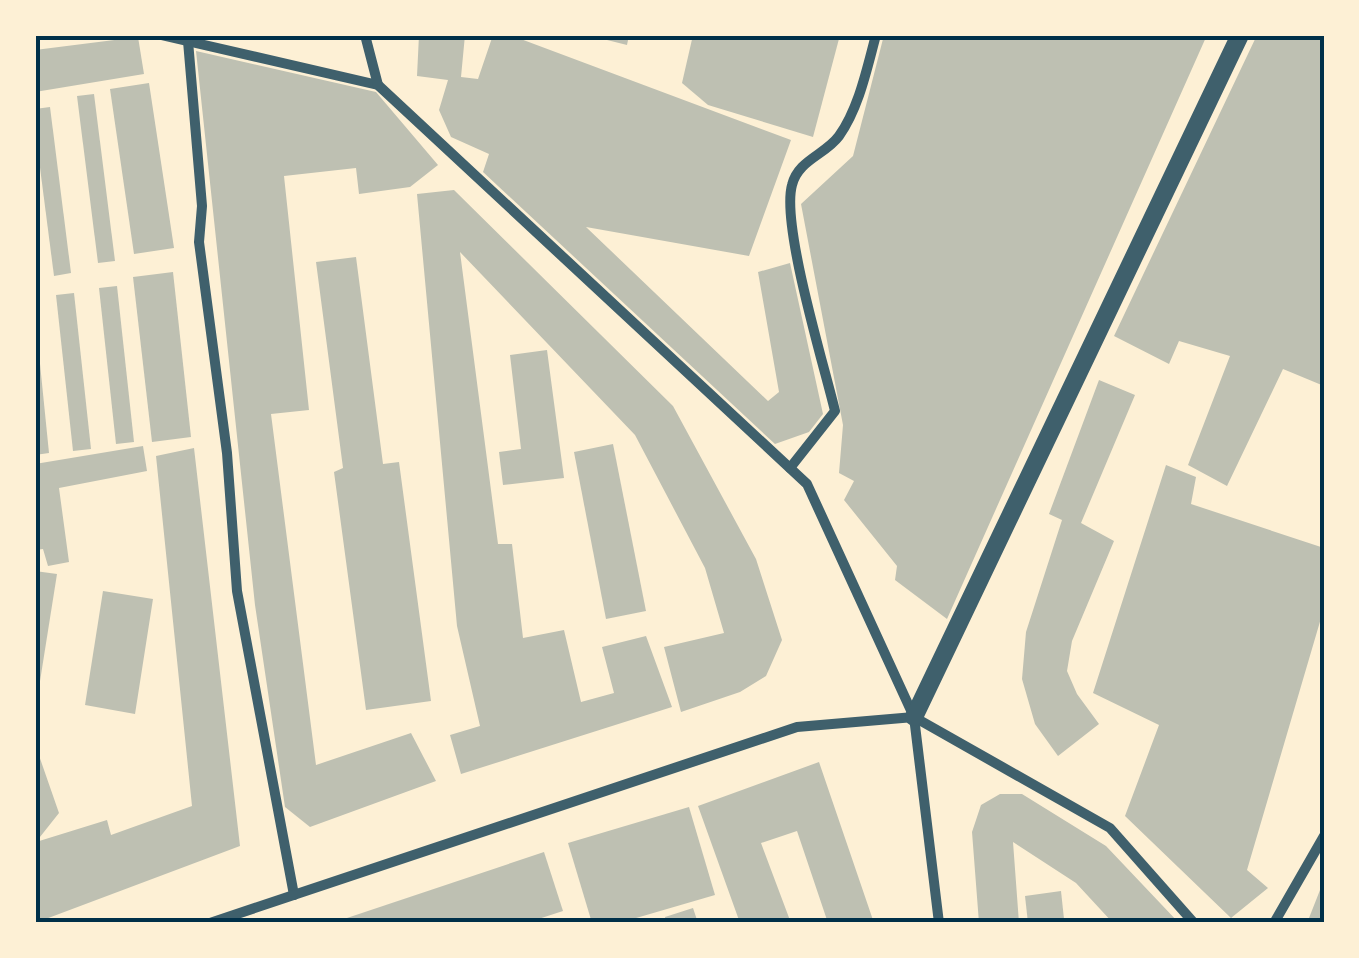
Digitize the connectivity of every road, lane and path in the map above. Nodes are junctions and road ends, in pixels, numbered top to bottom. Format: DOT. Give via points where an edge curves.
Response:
graph roads {
  1 [pos="161,35"];
  2 [pos="365,35"];
  3 [pos="876,35"];
  4 [pos="1240,35"];
  5 [pos="188,41"];
  6 [pos="378,85"];
  7 [pos="790,468"];
  8 [pos="914,717"];
  9 [pos="1324,836"];
  10 [pos="294,895"];
  11 [pos="210,923"];
  12 [pos="939,923"];
  13 [pos="1194,923"];
  14 [pos="1274,923"];
  1 -- 5 [label="street"];
  2 -- 6 [label="street"];
  3 -- 7 [label="street" via="838,137 802,166 792,184 792,230 835,412"];
  4 -- 8 [label="street"];
  5 -- 6 [label="street"];
  5 -- 10 [label="street" via="200,242 237,591"];
  6 -- 7 [label="street"];
  7 -- 8 [label="street" via="807,484"];
  8 -- 10 [label="street" via="797,726"];
  8 -- 12 [label="street"];
  8 -- 13 [label="street" via="1110,828"];
  9 -- 14 [label="street"];
  10 -- 11 [label="street"];
}
